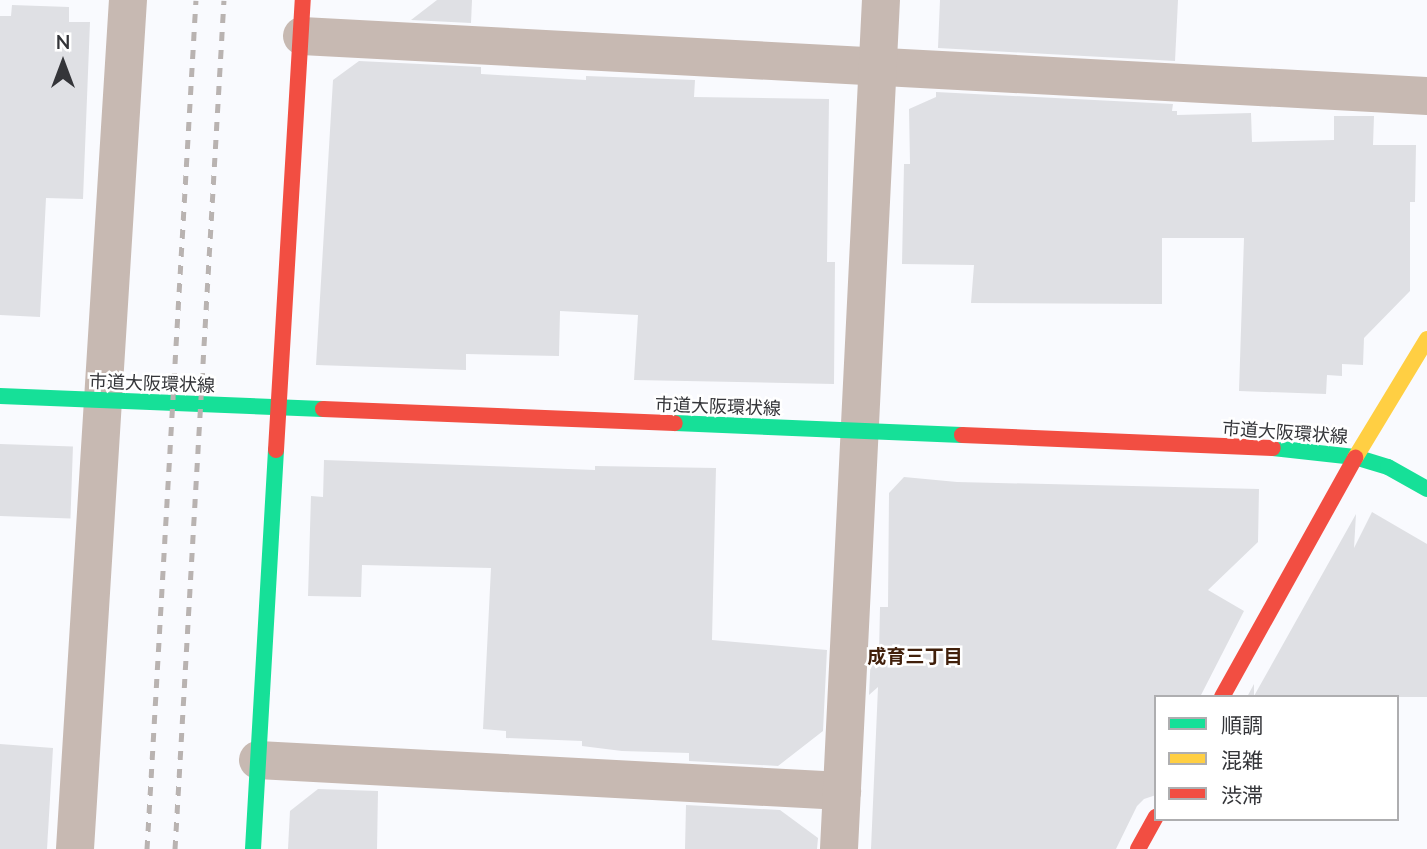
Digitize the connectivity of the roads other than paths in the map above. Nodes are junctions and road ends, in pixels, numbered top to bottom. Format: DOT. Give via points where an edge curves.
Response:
graph roads {
  1 [pos="128,0"];
  2 [pos="881,0"];
  3 [pos="302,18"];
  4 [pos="877,66"];
  5 [pos="1427,96"];
  6 [pos="1427,339"];
  7 [pos="0,396"];
  8 [pos="103,400"];
  9 [pos="279,408"];
  10 [pos="861,431"];
  11 [pos="1355,457"];
  12 [pos="1427,489"];
  13 [pos="1223,695"];
  14 [pos="258,760"];
  15 [pos="842,791"];
  16 [pos="1154,821"];
  17 [pos="75,849"];
  18 [pos="253,849"];
  19 [pos="839,849"];
  20 [pos="1138,849"];
  1 -- 8 [label="street"];
  2 -- 4 [label="street"];
  3 -- 4 [label="street"];
  3 -- 9 [label="main road"];
  4 -- 5 [label="street"];
  4 -- 10 [label="street"];
  6 -- 11 [label="main road"];
  7 -- 8 [label="main road, 市道大阪環状線"];
  8 -- 9 [label="main road, 市道大阪環状線"];
  8 -- 17 [label="street"];
  9 -- 10 [label="main road, 市道大阪環状線"];
  9 -- 14 [label="main road"];
  10 -- 11 [label="main road, 市道大阪環状線" via="1277,448"];
  10 -- 15 [label="street"];
  11 -- 12 [label="main road, 市道大阪環状線" via="1388,467"];
  11 -- 13 [label="main road"];
  14 -- 15 [label="street"];
  14 -- 18 [label="main road"];
  15 -- 19 [label="street"];
  16 -- 20 [label="main road"];
}
